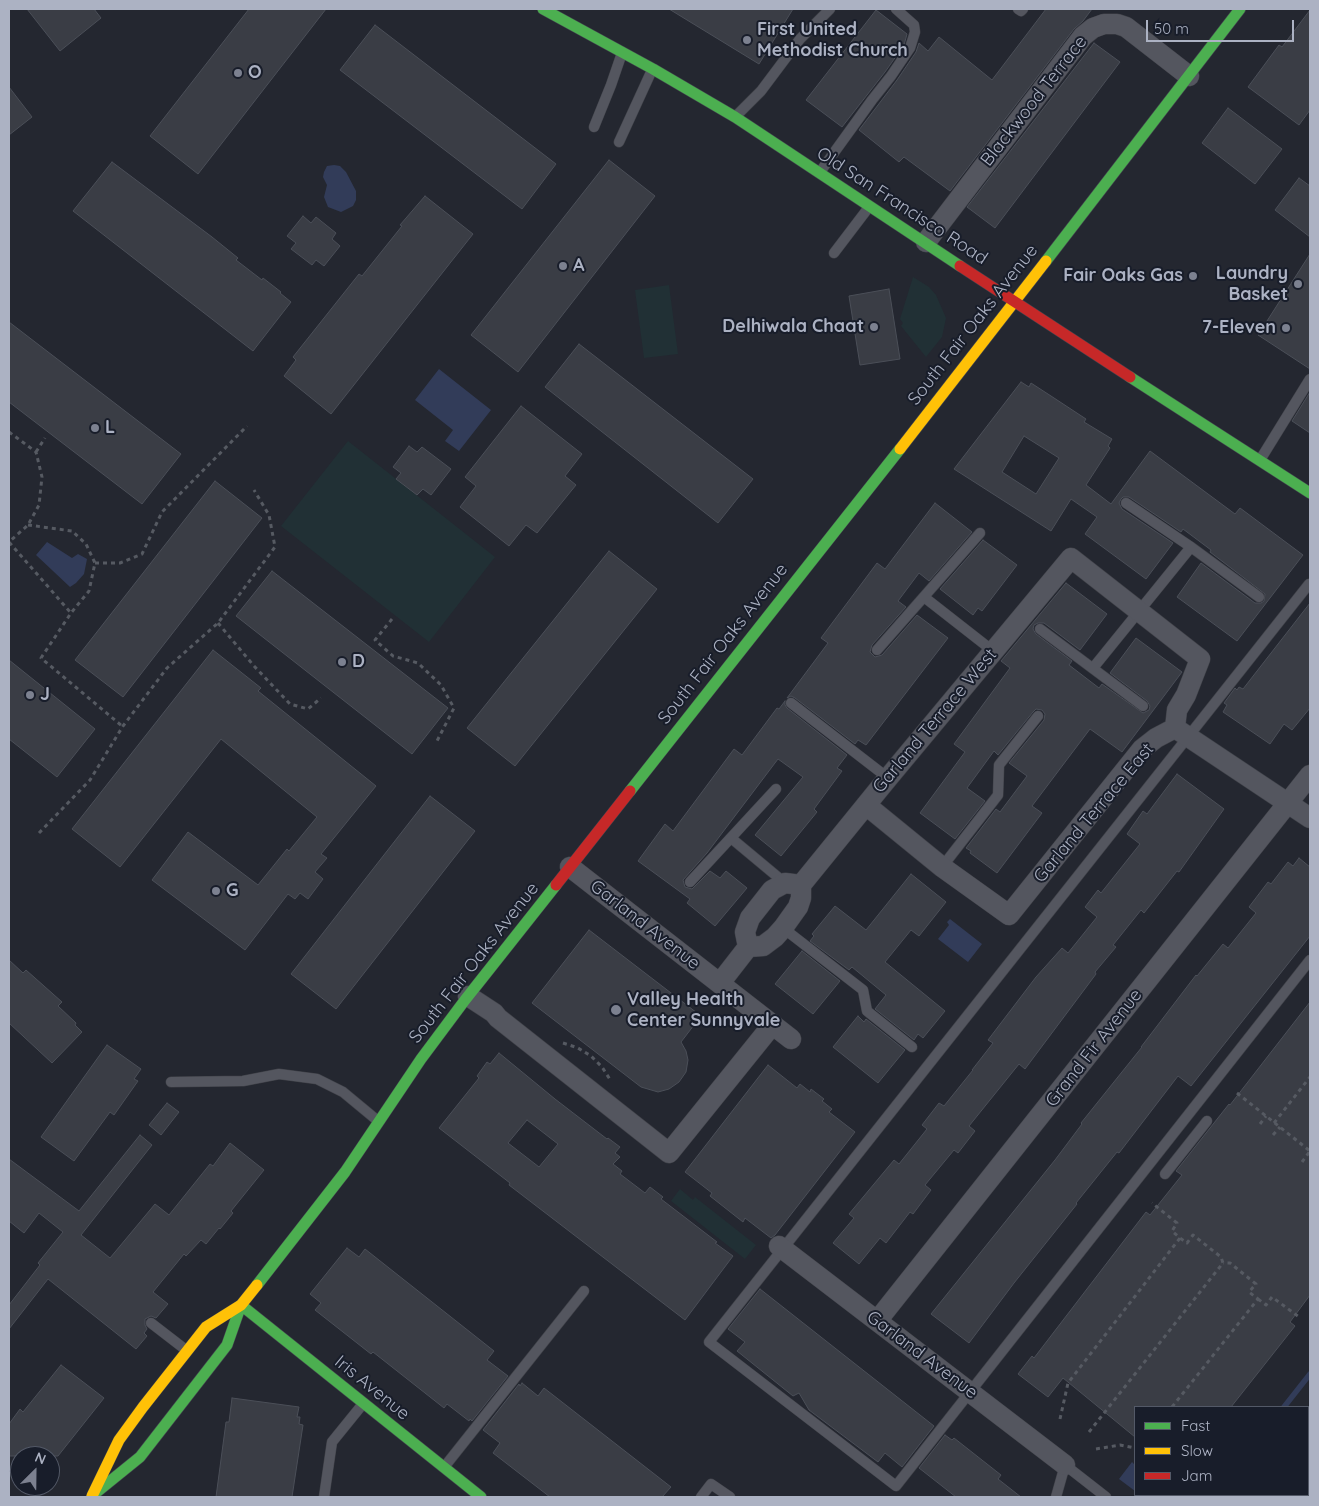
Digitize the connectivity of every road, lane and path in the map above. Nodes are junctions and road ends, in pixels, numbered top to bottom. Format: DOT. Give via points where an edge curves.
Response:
graph roads {
  1 [pos="830,9"];
  2 [pos="896,9"];
  3 [pos="1018,9"];
  4 [pos="1023,9"];
  5 [pos="1240,9"];
  6 [pos="547,10"];
  7 [pos="622,52"];
  8 [pos="653,69"];
  9 [pos="1189,76"];
  10 [pos="735,117"];
  11 [pos="594,127"];
  12 [pos="619,142"];
  13 [pos="819,173"];
  14 [pos="870,206"];
  15 [pos="926,242"];
  16 [pos="834,253"];
  17 [pos="1015,302"];
  18 [pos="1310,379"];
  19 [pos="247,426"];
  20 [pos="9,432"];
  21 [pos="45,438"];
  22 [pos="36,452"];
  23 [pos="1259,460"];
  24 [pos="254,490"];
  25 [pos="1310,493"];
  26 [pos="1126,503"];
  27 [pos="28,525"];
  28 [pos="980,533"];
  29 [pos="1192,547"];
  30 [pos="95,563"];
  31 [pos="1309,584"];
  32 [pos="924,597"];
  33 [pos="1259,597"];
  34 [pos="1139,612"];
  35 [pos="71,613"];
  36 [pos="392,619"];
  37 [pos="218,623"];
  38 [pos="1040,628"];
  39 [pos="877,650"];
  40 [pos="994,651"];
  41 [pos="1093,668"];
  42 [pos="321,698"];
  43 [pos="791,703"];
  44 [pos="1143,706"];
  45 [pos="1038,716"];
  46 [pos="122,726"];
  47 [pos="1182,732"];
  48 [pos="437,741"];
  49 [pos="1310,775"];
  50 [pos="888,778"];
  51 [pos="776,789"];
  52 [pos="1288,803"];
  53 [pos="866,805"];
  54 [pos="1310,818"];
  55 [pos="39,833"];
  56 [pos="731,838"];
  57 [pos="570,867"];
  58 [pos="942,867"];
  59 [pos="690,882"];
  60 [pos="793,884"];
  61 [pos="784,928"];
  62 [pos="748,948"];
  63 [pos="1310,960"];
  64 [pos="720,983"];
  65 [pos="468,996"];
  66 [pos="772,1024"];
  67 [pos="792,1039"];
  68 [pos="556,1042"];
  69 [pos="912,1047"];
  70 [pos="1310,1077"];
  71 [pos="171,1082"];
  72 [pos="613,1084"];
  73 [pos="1237,1093"];
  74 [pos="1266,1116"];
  75 [pos="1207,1121"];
  76 [pos="379,1122"];
  77 [pos="1274,1123"];
  78 [pos="1260,1124"];
  79 [pos="1280,1127"];
  80 [pos="1273,1135"];
  81 [pos="1310,1151"];
  82 [pos="1302,1162"];
  83 [pos="1165,1174"];
  84 [pos="1152,1203"];
  85 [pos="1180,1238"];
  86 [pos="781,1248"];
  87 [pos="1223,1263"];
  88 [pos="584,1291"];
  89 [pos="1258,1299"];
  90 [pos="241,1305"];
  91 [pos="1299,1317"];
  92 [pos="877,1321"];
  93 [pos="151,1323"];
  94 [pos="187,1351"];
  95 [pos="970,1392"];
  96 [pos="362,1404"];
  97 [pos="1173,1406"];
  98 [pos="1060,1419"];
  99 [pos="1089,1432"];
  100 [pos="1134,1448"];
  101 [pos="1096,1449"];
  102 [pos="1065,1465"];
  103 [pos="444,1468"];
  104 [pos="92,1497"];
  105 [pos="324,1497"];
  106 [pos="481,1497"];
  107 [pos="701,1497"];
  108 [pos="730,1497"];
  109 [pos="1056,1497"];
  110 [pos="1106,1497"];
  1 -- 10 [label="lane" via="800,39 761,91"];
  2 -- 13 [label="lane" via="914,24 910,48"];
  3 -- 4 [label="lane"];
  5 -- 9 [label="main road, South Fair Oaks Avenue"];
  6 -- 7 [label="main road, Old San Francisco Road"];
  7 -- 8 [label="main road, Old San Francisco Road"];
  7 -- 11 [label="lane"];
  8 -- 10 [label="main road, Old San Francisco Road"];
  8 -- 12 [label="lane"];
  9 -- 15 [label="street, Blackwood Terrace" via="1126,27 1104,24 1094,28 1077,44"];
  9 -- 17 [label="main road, South Fair Oaks Avenue"];
  10 -- 13 [label="main road, Old San Francisco Road"];
  13 -- 14 [label="main road, Old San Francisco Road"];
  14 -- 15 [label="main road, Old San Francisco Road"];
  14 -- 16 [label="lane"];
  15 -- 17 [label="main road, Old San Francisco Road"];
  17 -- 23 [label="main road, Old San Francisco Road"];
  17 -- 57 [label="main road, South Fair Oaks Avenue"];
  18 -- 23 [label="lane"];
  19 -- 30 [label="path" via="162,512 142,554 120,563"];
  20 -- 22 [label="path"];
  21 -- 22 [label="path"];
  22 -- 27 [label="path" via="42,477 39,505"];
  23 -- 25 [label="main road, Old San Francisco Road"];
  24 -- 37 [label="path" via="269,515 275,547"];
  26 -- 29 [label="lane"];
  27 -- 30 [label="path" via="72,531 86,544"];
  27 -- 35 [label="path" via="9,542"];
  28 -- 32 [label="lane"];
  29 -- 33 [label="lane"];
  29 -- 34 [label="lane"];
  30 -- 35 [label="path" via="89,591"];
  31 -- 47 [label="lane"];
  32 -- 39 [label="lane"];
  32 -- 40 [label="lane"];
  34 -- 40 [label="street, Garland Terrace West" via="1071,558"];
  34 -- 41 [label="lane"];
  34 -- 47 [label="street" via="1200,659 1177,710"];
  35 -- 46 [label="path" via="41,658"];
  36 -- 48 [label="path" via="374,640 393,656 418,663 441,685 454,708"];
  37 -- 42 [label="path" via="290,704 308,709"];
  37 -- 46 [label="path" via="167,668"];
  38 -- 41 [label="lane"];
  40 -- 50 [label="street, Garland Terrace West"];
  41 -- 44 [label="lane"];
  43 -- 50 [label="lane"];
  45 -- 58 [label="lane" via="999,765 998,795"];
  46 -- 55 [label="path" via="90,780"];
  47 -- 52 [label="street"];
  47 -- 58 [label="street, Garland Terrace East" via="1156,738 1142,748 1009,916"];
  47 -- 86 [label="lane"];
  49 -- 52 [label="street, Grand Fir Avenue"];
  50 -- 53 [label="street, Garland Terrace West"];
  51 -- 56 [label="lane"];
  52 -- 54 [label="street"];
  52 -- 92 [label="street, Grand Fir Avenue"];
  53 -- 58 [label="street"];
  53 -- 60 [label="street, Garland Terrace West"];
  56 -- 59 [label="lane"];
  56 -- 60 [label="lane"];
  57 -- 64 [label="street, Garland Avenue"];
  57 -- 65 [label="main road, South Fair Oaks Avenue"];
  60 -- 61 [label="street, Garland Terrace West" via="801,898"];
  60 -- 62 [label="street, Garland Terrace West" via="772,890 750,918 745,932"];
  61 -- 62 [label="street, Garland Terrace West" via="763,946"];
  61 -- 69 [label="lane" via="863,990 867,1011"];
  62 -- 64 [label="street"];
  63 -- 95 [label="lane"];
  64 -- 66 [label="street, Garland Avenue"];
  65 -- 66 [label="street" via="494,1013 669,1153"];
  65 -- 76 [label="main road, South Fair Oaks Avenue"];
  66 -- 67 [label="street, Garland Avenue"];
  68 -- 72 [label="path" via="578,1048 591,1056"];
  70 -- 77 [label="path"];
  71 -- 76 [label="lane" via="243,1081 279,1074 317,1079 343,1092"];
  73 -- 74 [label="path"];
  74 -- 77 [label="path"];
  74 -- 78 [label="path"];
  75 -- 83 [label="lane"];
  76 -- 90 [label="main road, South Fair Oaks Avenue"];
  77 -- 79 [label="path"];
  79 -- 80 [label="path"];
  79 -- 81 [label="path"];
  81 -- 82 [label="path"];
  84 -- 85 [label="path" via="1177,1223 1172,1231"];
  85 -- 87 [label="path" via="1187,1243 1193,1235 1221,1257"];
  85 -- 98 [label="path" via="1068,1383"];
  86 -- 92 [label="street, Garland Avenue"];
  86 -- 95 [label="lane" via="709,1342 896,1486"];
  87 -- 89 [label="path" via="1230,1263 1256,1284 1250,1292"];
  87 -- 99 [label="path"];
  88 -- 103 [label="lane"];
  89 -- 91 [label="path" via="1266,1305 1272,1297"];
  89 -- 97 [label="path"];
  90 -- 94 [label="main road, South Fair Oaks Avenue" via="206,1328"];
  90 -- 96 [label="main road, Iris Avenue"];
  90 -- 104 [label="main road, South Fair Oaks Avenue" via="228,1345 140,1457"];
  92 -- 95 [label="street, Garland Avenue"];
  93 -- 94 [label="lane"];
  94 -- 104 [label="main road, South Fair Oaks Avenue" via="119,1440"];
  95 -- 102 [label="street, Garland Avenue"];
  96 -- 103 [label="main road, Iris Avenue"];
  96 -- 105 [label="lane" via="332,1442"];
  100 -- 101 [label="path" via="1120,1445"];
  102 -- 109 [label="lane"];
  102 -- 110 [label="lane"];
  103 -- 106 [label="main road, Iris Avenue"];
  107 -- 108 [label="lane" via="711,1484"];
}
